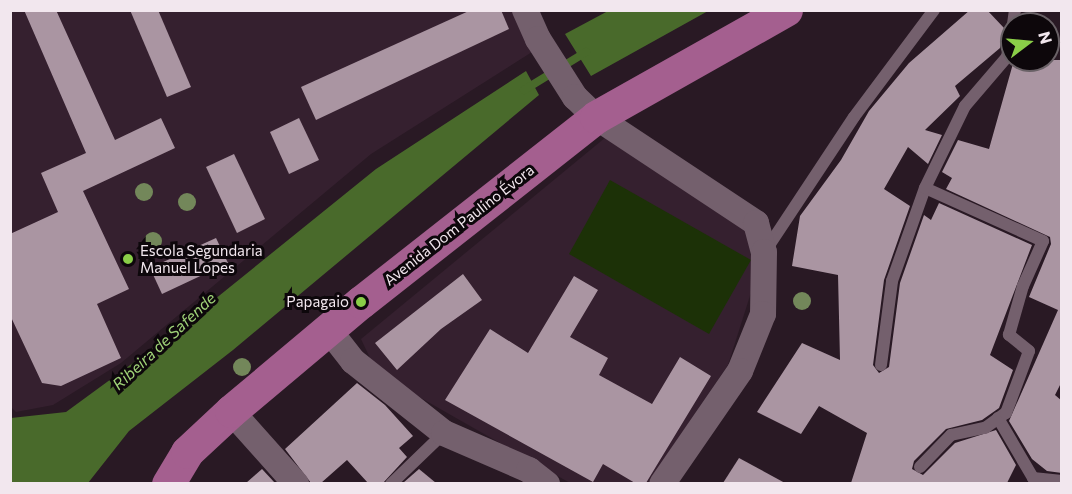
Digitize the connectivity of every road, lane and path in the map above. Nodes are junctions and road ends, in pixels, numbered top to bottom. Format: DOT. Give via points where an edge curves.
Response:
graph roads {
  1 [pos="786,10"];
  2 [pos="934,10"];
  3 [pos="530,12"];
  4 [pos="1000,65"];
  5 [pos="586,107"];
  6 [pos="925,188"];
  7 [pos="764,252"];
  8 [pos="328,329"];
  9 [pos="881,365"];
  10 [pos="231,411"];
  11 [pos="998,418"];
  12 [pos="444,433"];
  13 [pos="920,467"];
  14 [pos="530,479"];
  15 [pos="1030,481"];
  16 [pos="1062,481"];
  17 [pos="168,483"];
  18 [pos="296,483"];
  19 [pos="391,483"];
  20 [pos="662,483"];
  1 -- 5 [label="main road, Avenida Dom Paulino Évora"];
  2 -- 7 [label="lane" via="854,117"];
  3 -- 5 [label="street" via="538,39"];
  4 -- 6 [label="lane" via="965,106"];
  5 -- 7 [label="street" via="756,223"];
  5 -- 8 [label="main road, Avenida Dom Paulino Évora"];
  6 -- 9 [label="lane" via="892,281"];
  6 -- 11 [label="lane" via="1043,241 1023,286 1009,335 1029,351 1006,413"];
  7 -- 20 [label="street" via="764,314 741,370"];
  8 -- 10 [label="main road, Avenida Dom Paulino Évora"];
  8 -- 12 [label="street" via="353,360"];
  10 -- 17 [label="main road, Avenida Dom Paulino Évora" via="187,452"];
  10 -- 18 [label="street"];
  11 -- 13 [label="lane" via="985,428 951,435"];
  11 -- 15 [label="lane"];
  12 -- 14 [label="street"];
  12 -- 19 [label="lane"];
  15 -- 16 [label="lane"];
}
